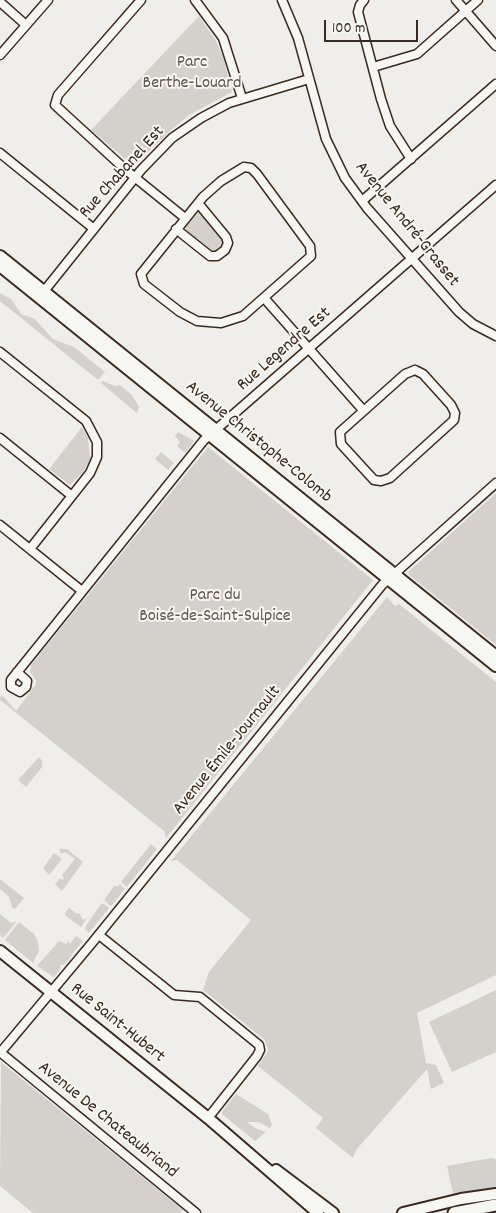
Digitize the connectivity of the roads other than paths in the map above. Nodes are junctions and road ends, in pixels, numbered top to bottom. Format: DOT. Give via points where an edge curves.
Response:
graph roads {
  1 [pos="48,0"];
  2 [pos="141,0"];
  3 [pos="195,0"];
  4 [pos="282,0"];
  5 [pos="364,0"];
  6 [pos="456,0"];
  7 [pos="478,0"];
  8 [pos="0,2"];
  9 [pos="466,11"];
  10 [pos="26,25"];
  11 [pos="496,46"];
  12 [pos="0,55"];
  13 [pos="373,67"];
  14 [pos="309,79"];
  15 [pos="496,84"];
  16 [pos="242,98"];
  17 [pos="0,153"];
  18 [pos="411,159"];
  19 [pos="135,178"];
  20 [pos="496,185"];
  21 [pos="362,201"];
  22 [pos="198,203"];
  23 [pos="185,218"];
  24 [pos="94,229"];
  25 [pos="176,230"];
  26 [pos="0,256"];
  27 [pos="412,259"];
  28 [pos="0,266"];
  29 [pos="41,294"];
  30 [pos="265,299"];
  31 [pos="496,336"];
  32 [pos="309,350"];
  33 [pos="0,352"];
  34 [pos="363,410"];
  35 [pos="213,433"];
  36 [pos="0,438"];
  37 [pos="496,483"];
  38 [pos="72,496"];
  39 [pos="0,525"];
  40 [pos="30,549"];
  41 [pos="391,576"];
  42 [pos="82,591"];
  43 [pos="496,656"];
  44 [pos="496,666"];
  45 [pos="17,672"];
  46 [pos="99,935"];
  47 [pos="0,951"];
  48 [pos="52,992"];
  49 [pos="0,1052"];
  50 [pos="211,1120"];
  51 [pos="496,1194"];
  52 [pos="496,1205"];
  53 [pos="196,1213"];
  54 [pos="317,1213"];
  55 [pos="332,1213"];
  56 [pos="403,1213"];
  57 [pos="454,1213"];
  1 -- 10 [label="street"];
  2 -- 19 [label="street" via="54,101 58,110"];
  3 -- 16 [label="street" via="223,38"];
  4 -- 14 [label="street, Avenue André-Grasset" via="296,33"];
  5 -- 13 [label="street" via="358,12"];
  6 -- 9 [label="street"];
  7 -- 9 [label="street"];
  8 -- 10 [label="street"];
  9 -- 11 [label="street"];
  9 -- 13 [label="street" via="417,54"];
  10 -- 12 [label="street"];
  13 -- 18 [label="street" via="386,117"];
  14 -- 16 [label="street, Rue Chabanel Est"];
  14 -- 21 [label="street, Avenue André-Grasset" via="328,145 341,172"];
  15 -- 18 [label="street"];
  16 -- 19 [label="street, Rue Chabanel Est" via="186,127 159,150"];
  17 -- 24 [label="street"];
  18 -- 21 [label="street"];
  19 -- 23 [label="street"];
  19 -- 24 [label="street, Rue Chabanel Est"];
  20 -- 27 [label="street, Rue Legendre Est"];
  21 -- 27 [label="street, Avenue André-Grasset"];
  22 -- 23 [label="street"];
  22 -- 25 [label="street" via="226,237 225,250 217,256 210,256"];
  22 -- 30 [label="street" via="214,186 244,167 251,168 310,246 309,260"];
  23 -- 25 [label="street"];
  24 -- 29 [label="street, Rue Chabanel Est"];
  25 -- 30 [label="street" via="141,276 144,284 175,309 197,321 220,323 243,316"];
  26 -- 29 [label="main road, Avenue Christophe-Colomb"];
  27 -- 31 [label="street, Avenue André-Grasset" via="463,316"];
  27 -- 32 [label="street, Rue Legendre Est"];
  28 -- 29 [label="main road, Avenue Christophe-Colomb"];
  29 -- 35 [label="main road, Avenue Christophe-Colomb"];
  30 -- 32 [label="street"];
  32 -- 34 [label="street"];
  32 -- 35 [label="street, Rue Legendre Est"];
  33 -- 38 [label="street" via="75,412 94,433 95,464"];
  34 -- 34 [label="street" via="405,374 416,370 453,407 455,415 450,425 390,478 379,481 370,478 340,440 343,428"];
  35 -- 41 [label="main road, Avenue Christophe-Colomb"];
  35 -- 42 [label="street, Rue Legendre Est"];
  36 -- 38 [label="street"];
  37 -- 41 [label="street, Avenue Émile-Journault"];
  38 -- 40 [label="street"];
  39 -- 40 [label="street"];
  40 -- 42 [label="street"];
  41 -- 43 [label="main road, Avenue Christophe-Colomb"];
  41 -- 44 [label="main road, Avenue Christophe-Colomb"];
  41 -- 46 [label="street, Avenue Émile-Journault"];
  42 -- 45 [label="street, Rue Legendre Est"];
  46 -- 48 [label="street, Avenue Émile-Journault"];
  46 -- 50 [label="street" via="175,996 199,996 259,1045 257,1056"];
  47 -- 48 [label="main road, Rue Saint-Hubert"];
  48 -- 49 [label="street, Avenue Émile-Journault"];
  48 -- 50 [label="main road, Rue Saint-Hubert"];
  49 -- 53 [label="street, Avenue De Chateaubriand"];
  50 -- 54 [label="main road, Rue Saint-Hubert"];
  50 -- 55 [label="main road, Rue Saint-Hubert"];
  51 -- 56 [label="main road"];
  52 -- 57 [label="highway"];
}
